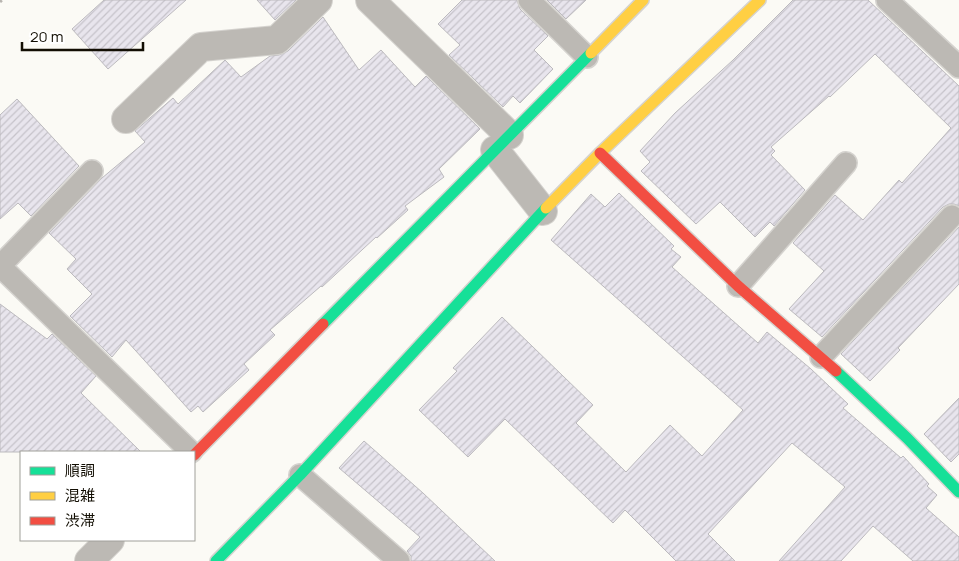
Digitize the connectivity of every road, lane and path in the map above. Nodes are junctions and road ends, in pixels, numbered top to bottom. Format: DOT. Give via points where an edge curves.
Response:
graph roads {
  1 [pos="318,0"];
  2 [pos="370,0"];
  3 [pos="529,0"];
  4 [pos="643,0"];
  5 [pos="760,0"];
  6 [pos="887,0"];
  7 [pos="587,57"];
  8 [pos="959,67"];
  9 [pos="126,119"];
  10 [pos="502,142"];
  11 [pos="600,153"];
  12 [pos="846,163"];
  13 [pos="92,171"];
  14 [pos="543,211"];
  15 [pos="952,216"];
  16 [pos="0,266"];
  17 [pos="738,286"];
  18 [pos="821,357"];
  19 [pos="189,451"];
  20 [pos="195,451"];
  21 [pos="300,475"];
  22 [pos="959,492"];
  23 [pos="109,541"];
  24 [pos="89,561"];
  25 [pos="216,561"];
  26 [pos="399,561"];
  1 -- 9 [label="street" via="277,40 201,47"];
  2 -- 10 [label="street"];
  3 -- 7 [label="lane"];
  4 -- 7 [label="street"];
  5 -- 11 [label="street"];
  6 -- 8 [label="lane"];
  7 -- 10 [label="street"];
  10 -- 14 [label="street"];
  10 -- 20 [label="street"];
  11 -- 14 [label="street"];
  11 -- 17 [label="street"];
  12 -- 17 [label="lane"];
  13 -- 16 [label="lane"];
  14 -- 21 [label="street"];
  15 -- 18 [label="lane"];
  16 -- 19 [label="lane"];
  17 -- 18 [label="street"];
  18 -- 22 [label="street"];
  21 -- 25 [label="street"];
  21 -- 26 [label="lane"];
  23 -- 24 [label="street"];
}
